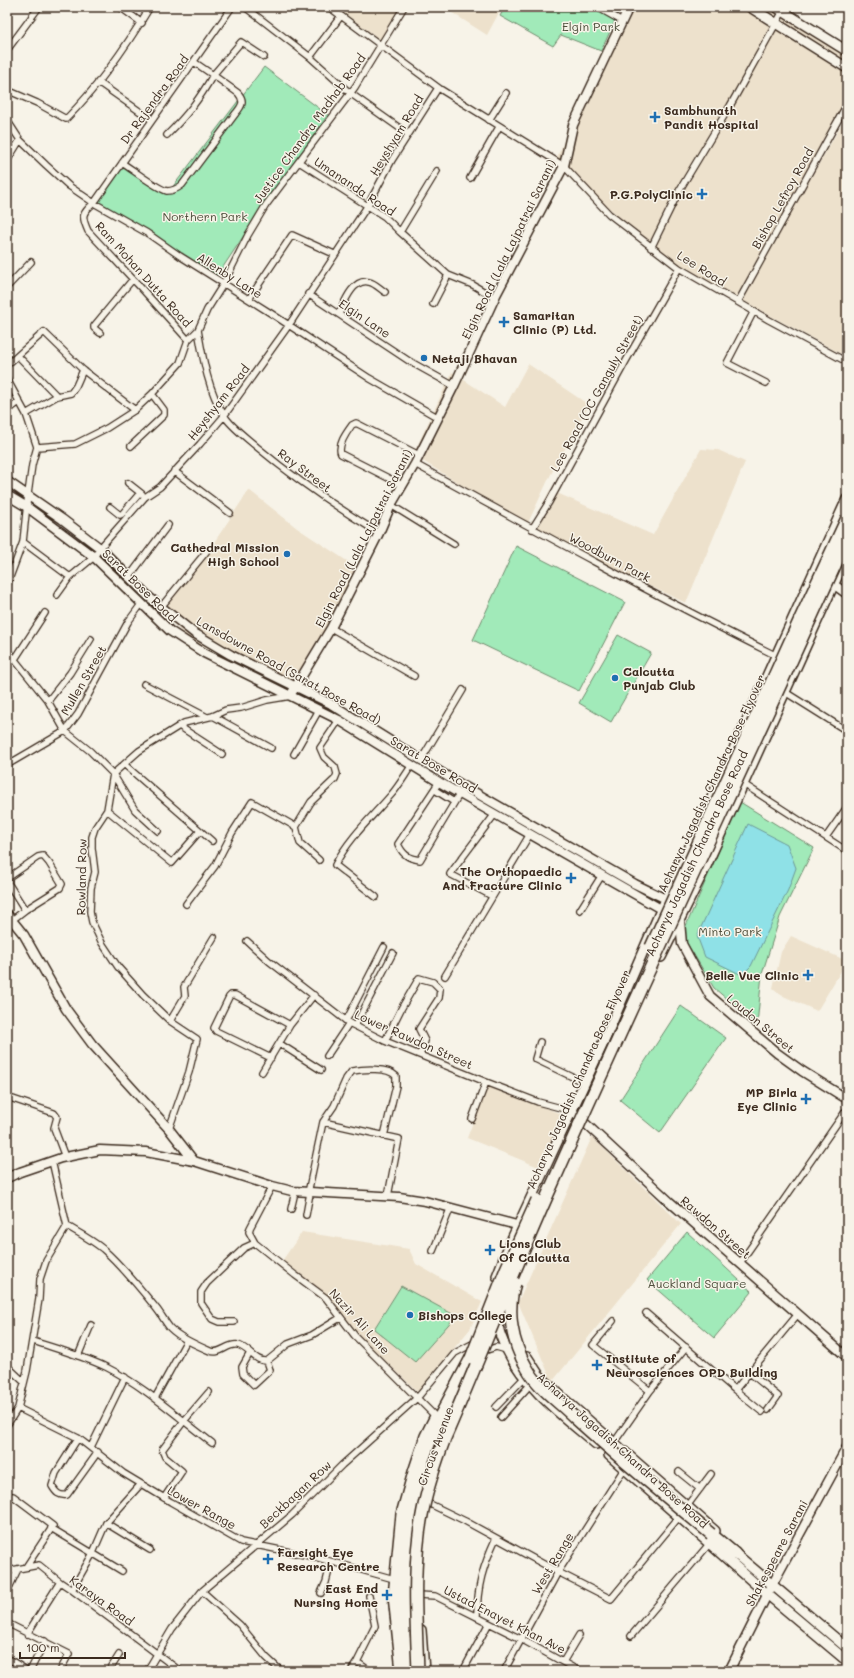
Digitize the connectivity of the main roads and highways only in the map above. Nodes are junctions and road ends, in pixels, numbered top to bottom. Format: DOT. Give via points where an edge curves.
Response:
graph roads {
  1 [pos="629,7"];
  2 [pos="750,7"];
  3 [pos="780,9"];
  4 [pos="847,51"];
  5 [pos="847,68"];
  6 [pos="7,481"];
  7 [pos="7,495"];
  8 [pos="847,499"];
  9 [pos="847,518"];
  10 [pos="847,539"];
  11 [pos="847,555"];
  12 [pos="814,574"];
  13 [pos="834,584"];
  14 [pos="847,594"];
  15 [pos="296,688"];
  16 [pos="291,696"];
  17 [pos="667,899"];
  18 [pos="686,908"];
  19 [pos="662,909"];
  20 [pos="8,919"];
  21 [pos="680,921"];
  22 [pos="847,1099"];
  23 [pos="572,1111"];
  24 [pos="584,1122"];
  25 [pos="194,1161"];
  26 [pos="7,1178"];
  27 [pos="540,1213"];
  28 [pos="519,1225"];
  29 [pos="535,1231"];
  30 [pos="529,1244"];
  31 [pos="486,1304"];
  32 [pos="503,1309"];
  33 [pos="481,1319"];
  34 [pos="498,1323"];
  35 [pos="847,1357"];
  36 [pos="471,1358"];
  37 [pos="847,1447"];
  38 [pos="710,1538"];
  39 [pos="735,1554"];
  40 [pos="772,1585"];
  41 [pos="767,1594"];
  42 [pos="847,1648"];
  43 [pos="847,1661"];
  44 [pos="419,1670"];
  45 [pos="401,1671"];
  46 [pos="407,1671"];
  47 [pos="728,1671"];
  1 -- 15 [label="main road, Elgin Road (Lala Lajpatrai Sarani)" via="573,125 564,166 495,298 454,386 415,464 391,505 331,628"];
  2 -- 5 [label="main road"];
  3 -- 4 [label="main road"];
  6 -- 15 [label="main road, Lansdowne Road (Sarat Bose Road)" via="100,548 160,607 194,633"];
  7 -- 16 [label="main road, Sarat Bose Road" via="94,557 170,631 204,653"];
  8 -- 12 [label="main road, Acharya Jagadish Chandra Bose Road"];
  9 -- 36 [label="highway, Acharya Jagadish Chandra Bose Flyover, bridge" via="506,1269"];
  10 -- 27 [label="highway, Acharya Jagadish Chandra Bose Flyover, bridge" via="733,790 678,904"];
  11 -- 13 [label="main road, Acharya Jagadish Chandra Bose Road"];
  12 -- 13 [label="main road"];
  12 -- 17 [label="main road, Acharya Jagadish Chandra Bose Road"];
  13 -- 14 [label="main road"];
  13 -- 18 [label="main road, Acharya Jagadish Chandra Bose Road"];
  15 -- 16 [label="main road"];
  15 -- 17 [label="main road, Lansdowne Road (Sarat Bose Road)" via="331,704 421,760 634,884"];
  16 -- 19 [label="main road, Sarat Bose Road" via="339,720 440,782"];
  17 -- 18 [label="main road, Lansdowne Road (Sarat Bose Road)"];
  17 -- 19 [label="main road, Acharya Jagadish Chandra Bose Road"];
  18 -- 21 [label="main road, Acharya Jagadish Chandra Bose Road"];
  19 -- 21 [label="main road, Sarat Bose Road"];
  19 -- 23 [label="main road, Acharya Jagadish Chandra Bose Road"];
  20 -- 25 [label="main road" via="24,935 66,1009 92,1044 169,1129"];
  21 -- 22 [label="main road, Loudon Street" via="682,944 710,996 777,1053"];
  21 -- 24 [label="main road, Acharya Jagadish Chandra Bose Road"];
  23 -- 24 [label="main road, Rawdon Street"];
  23 -- 28 [label="main road, Acharya Jagadish Chandra Bose Road"];
  24 -- 29 [label="main road, Acharya Jagadish Chandra Bose Road"];
  24 -- 35 [label="main road, Rawdon Street" via="670,1202"];
  25 -- 26 [label="main road" via="146,1152 100,1150 65,1157"];
  25 -- 28 [label="main road" via="294,1192 388,1196 425,1201"];
  27 -- 30 [label="highway, bridge"];
  27 -- 44 [label="highway, Acharya Jagadish Chandra Bose Flyover, bridge" via="445,1438 423,1511 416,1566"];
  28 -- 29 [label="main road"];
  28 -- 31 [label="main road, Acharya Jagadish Chandra Bose Road"];
  29 -- 30 [label="main road, Acharya Jagadish Chandra Bose Road"];
  30 -- 32 [label="main road, Acharya Jagadish Chandra Bose Road"];
  30 -- 38 [label="highway, bridge" via="514,1289 511,1313 514,1336 528,1369 538,1383"];
  31 -- 32 [label="main road"];
  31 -- 33 [label="main road, Acharya Jagadish Chandra Bose Road"];
  32 -- 34 [label="main road, Circus Avenue"];
  32 -- 39 [label="main road, Acharya Jagadish Chandra Bose Road" via="538,1374 713,1528"];
  33 -- 34 [label="main road"];
  33 -- 45 [label="main road, Circus Avenue" via="472,1344 425,1436 401,1514 393,1596"];
  34 -- 38 [label="main road, Acharya Jagadish Chandra Bose Road" via="499,1332 512,1361 540,1396 679,1516"];
  34 -- 44 [label="main road, Circus Avenue" via="444,1450 428,1503 421,1555"];
  36 -- 44 [label="main road, Acharya Jagadish Chandra Bose Flyover" via="433,1447 418,1494 410,1543 408,1624"];
  36 -- 46 [label="highway" via="439,1418 415,1481 407,1518 400,1580"];
  37 -- 40 [label="main road, Shakespeare Sarani"];
  38 -- 39 [label="highway"];
  38 -- 41 [label="main road, Acharya Jagadish Chandra Bose Road"];
  39 -- 40 [label="main road, Acharya Jagadish Chandra Bose Road"];
  40 -- 41 [label="main road, Shakespeare Sarani"];
  40 -- 42 [label="main road, Acharya Jagadish Chandra Bose Road"];
  41 -- 43 [label="main road, Acharya Jagadish Chandra Bose Road"];
  41 -- 47 [label="main road, Shakespeare Sarani"];
}
